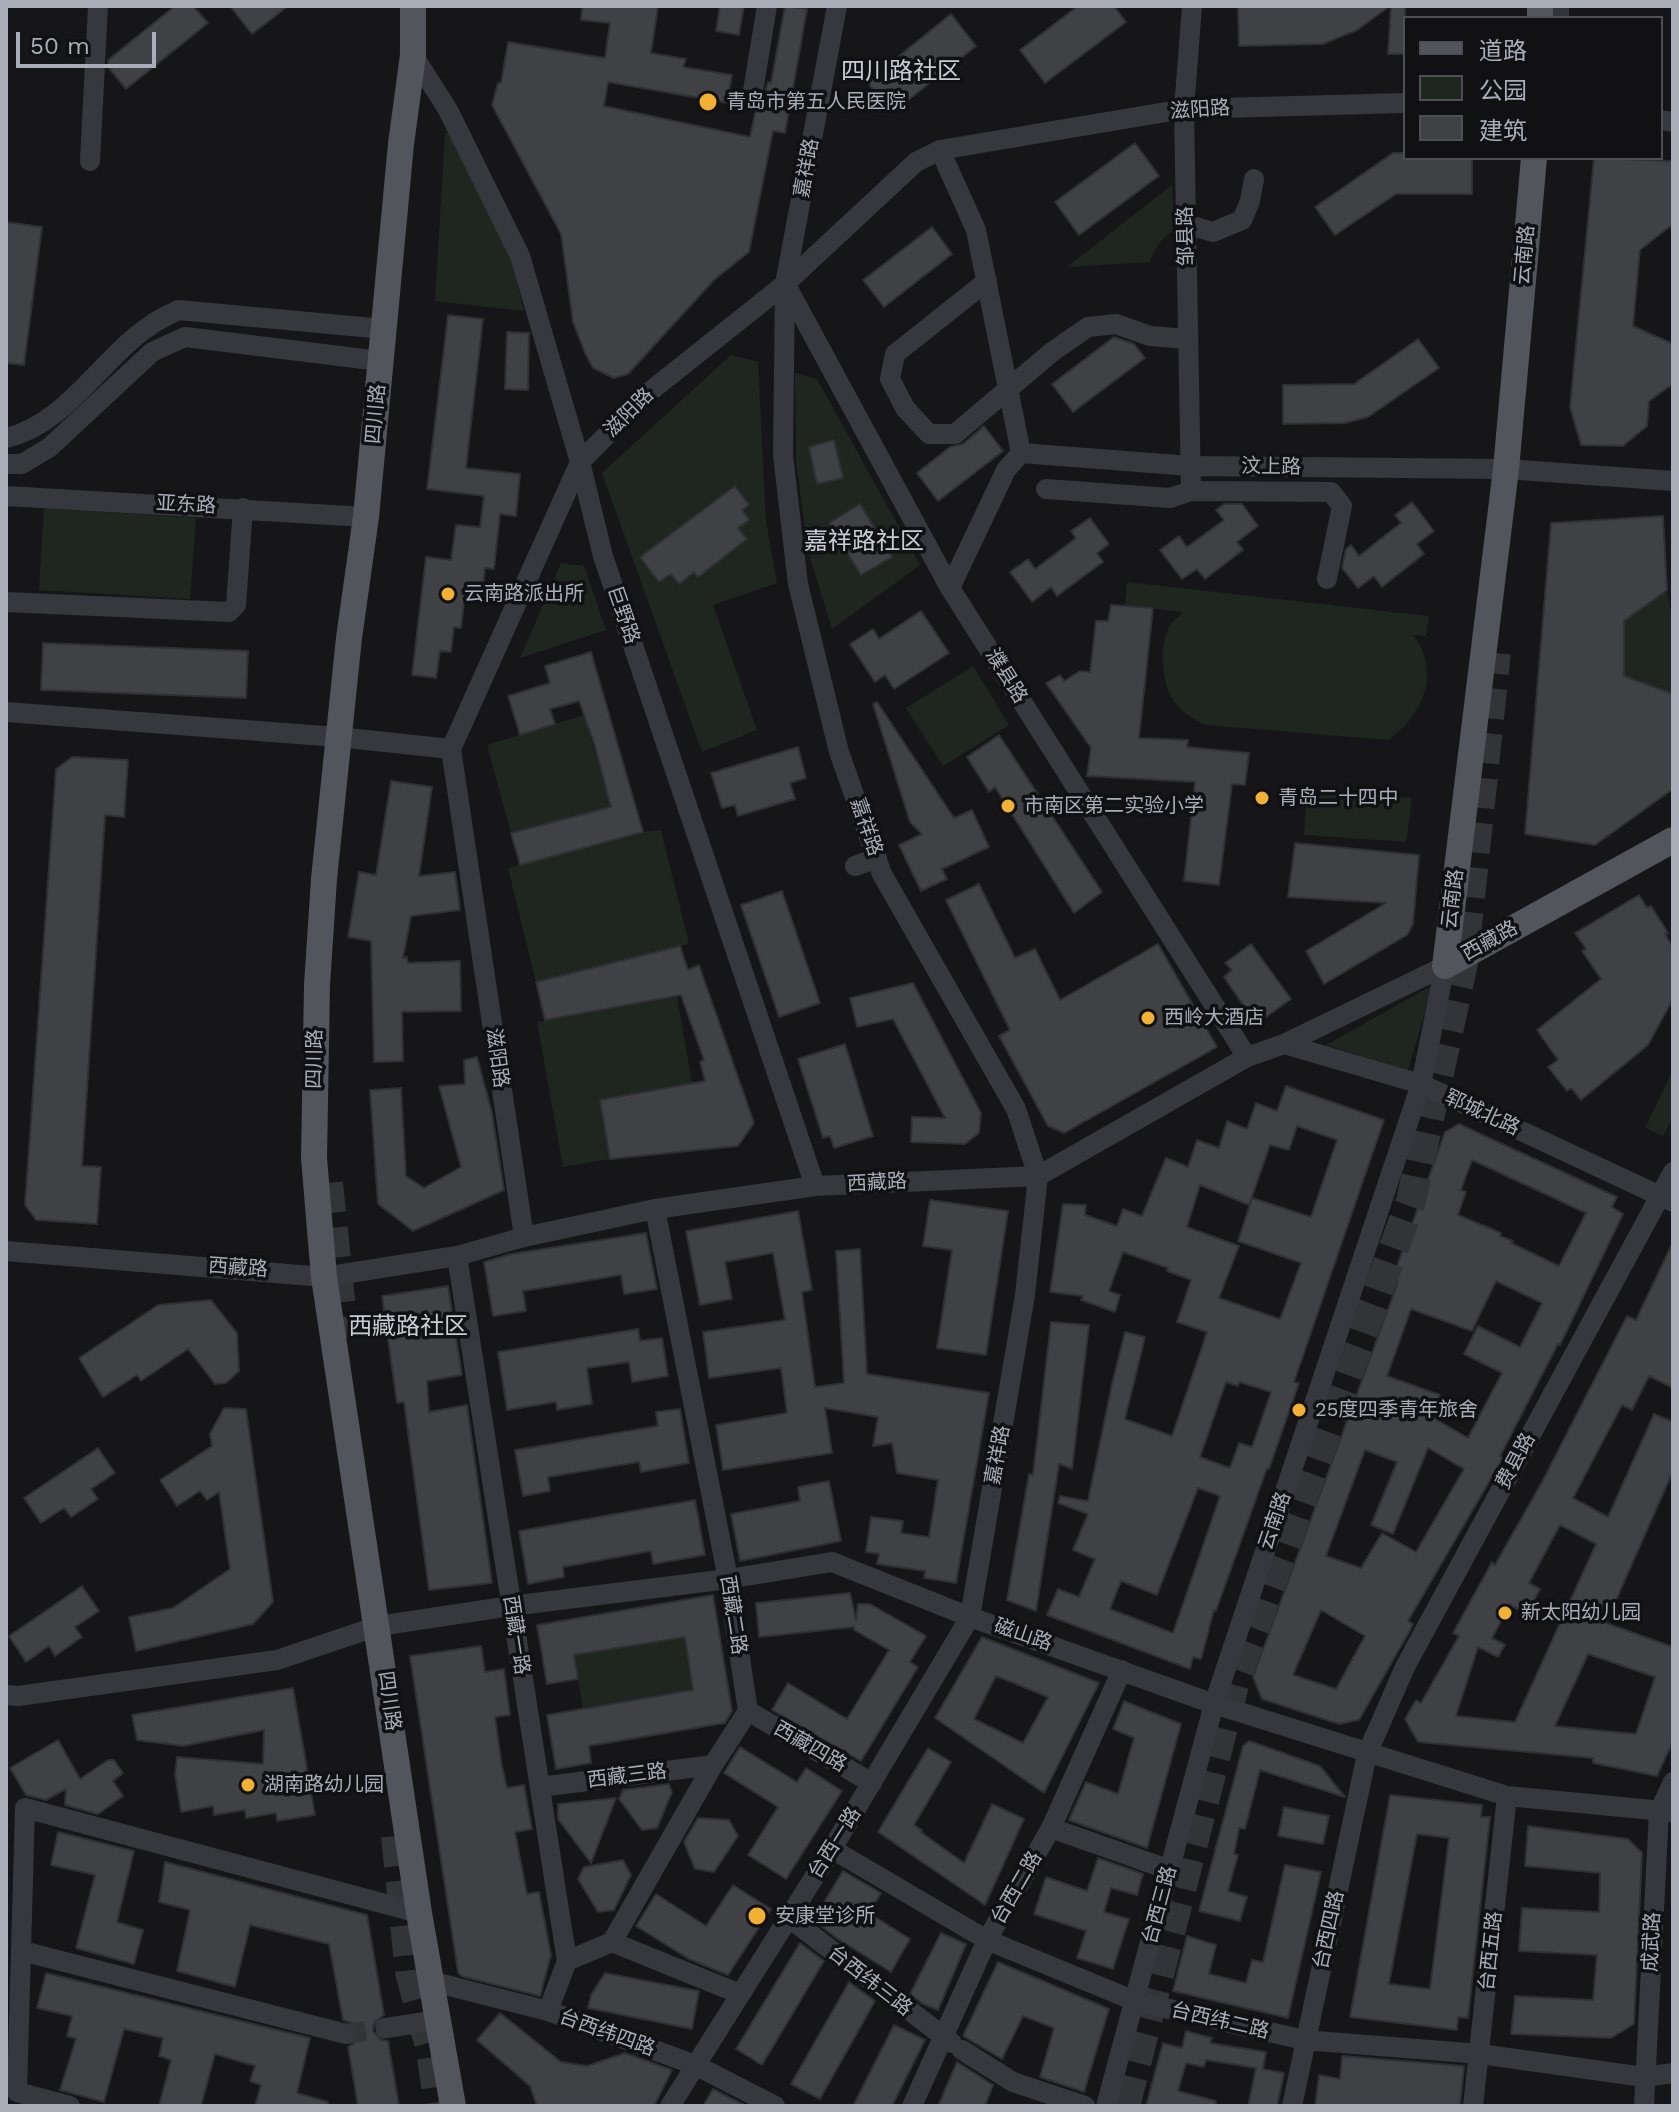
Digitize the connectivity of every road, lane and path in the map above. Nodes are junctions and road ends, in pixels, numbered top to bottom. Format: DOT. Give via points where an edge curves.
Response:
graph roads {
  1 [pos="98,6"];
  2 [pos="413,6"];
  3 [pos="767,6"];
  4 [pos="837,6"];
  5 [pos="1192,6"];
  6 [pos="413,55"];
  7 [pos="752,97"];
  8 [pos="1403,103"];
  9 [pos="1184,109"];
  10 [pos="940,150"];
  11 [pos="1534,160"];
  12 [pos="90,161"];
  13 [pos="1254,179"];
  14 [pos="1186,224"];
  15 [pos="987,281"];
  16 [pos="785,284"];
  17 [pos="384,329"];
  18 [pos="1188,339"];
  19 [pos="380,361"];
  20 [pos="1009,389"];
  21 [pos="6,438"];
  22 [pos="1021,453"];
  23 [pos="580,462"];
  24 [pos="6,464"];
  25 [pos="1191,466"];
  26 [pos="1506,469"];
  27 [pos="1673,481"];
  28 [pos="1046,489"];
  29 [pos="1191,491"];
  30 [pos="6,496"];
  31 [pos="243,508"];
  32 [pos="366,517"];
  33 [pos="1327,579"];
  34 [pos="950,588"];
  35 [pos="6,602"];
  36 [pos="6,712"];
  37 [pos="338,737"];
  38 [pos="451,749"];
  39 [pos="1673,840"];
  40 [pos="877,858"];
  41 [pos="855,866"];
  42 [pos="1445,966"];
  43 [pos="1284,1044"];
  44 [pos="1247,1057"];
  45 [pos="1421,1084"];
  46 [pos="1673,1172"];
  47 [pos="1038,1176"];
  48 [pos="815,1186"];
  49 [pos="1666,1199"];
  50 [pos="655,1209"];
  51 [pos="524,1237"];
  52 [pos="6,1251"];
  53 [pos="457,1256"];
  54 [pos="324,1277"];
  55 [pos="728,1579"];
  56 [pos="511,1606"];
  57 [pos="970,1617"];
  58 [pos="378,1626"];
  59 [pos="1122,1670"];
  60 [pos="6,1695"];
  61 [pos="1214,1704"];
  62 [pos="748,1711"];
  63 [pos="1367,1754"];
  64 [pos="713,1765"];
  65 [pos="1673,1782"];
  66 [pos="872,1783"];
  67 [pos="540,1787"];
  68 [pos="1507,1796"];
  69 [pos="1666,1812"];
  70 [pos="1051,1828"];
  71 [pos="832,1849"];
  72 [pos="1170,1870"];
  73 [pos="419,1913"];
  74 [pos="788,1917"];
  75 [pos="987,1940"];
  76 [pos="612,1942"];
  77 [pos="22,1951"];
  78 [pos="567,1961"];
  79 [pos="430,1981"];
  80 [pos="740,1994"];
  81 [pos="1135,2001"];
  82 [pos="548,2011"];
  83 [pos="438,2020"];
  84 [pos="386,2028"];
  85 [pos="346,2034"];
  86 [pos="1304,2040"];
  87 [pos="952,2044"];
  88 [pos="1480,2054"];
  89 [pos="695,2065"];
  90 [pos="1673,2073"];
  91 [pos="1644,2077"];
  92 [pos="70,2106"];
  93 [pos="453,2106"];
  94 [pos="670,2106"];
  95 [pos="775,2106"];
  96 [pos="912,2106"];
  97 [pos="1085,2106"];
  98 [pos="1106,2106"];
  99 [pos="1292,2106"];
  100 [pos="1473,2106"];
  101 [pos="1644,2106"];
  1 -- 12 [label="street"];
  2 -- 6 [label="main road, 四川路"];
  3 -- 7 [label="street"];
  4 -- 16 [label="street, 嘉祥路"];
  5 -- 9 [label="street, 邹县路"];
  6 -- 17 [label="main road, 四川路"];
  6 -- 23 [label="street, 巨野路" via="448,110 520,256"];
  8 -- 9 [label="street, 滋阳路"];
  9 -- 10 [label="street, 滋阳路"];
  9 -- 14 [label="street, 邹县路"];
  10 -- 15 [label="street" via="976,230"];
  10 -- 16 [label="street, 滋阳路" via="916,162"];
  11 -- 26 [label="main road, 云南路"];
  13 -- 14 [label="street" via="1242,220 1213,232"];
  14 -- 18 [label="street, 邹县路"];
  15 -- 20 [label="street"];
  15 -- 20 [label="street" via="895,354 890,379 905,408 929,434 955,434"];
  16 -- 23 [label="street, 滋阳路" via="648,393"];
  16 -- 34 [label="street, 濮县路"];
  16 -- 40 [label="street, 嘉祥路" via="783,455 798,584 839,752"];
  17 -- 19 [label="main road, 四川路"];
  17 -- 21 [label="street" via="178,310 149,326 26,434"];
  18 -- 20 [label="street" via="1150,336 1116,324 1088,327"];
  18 -- 25 [label="street, 邹县路"];
  19 -- 24 [label="street" via="185,337 152,352 50,447 22,464"];
  19 -- 32 [label="main road, 四川路"];
  20 -- 22 [label="street"];
  22 -- 25 [label="street, 汶上路"];
  22 -- 34 [label="street" via="1006,470"];
  23 -- 38 [label="street, 滋阳路"];
  23 -- 48 [label="street, 巨野路" via="603,556"];
  25 -- 26 [label="street, 汶上路"];
  25 -- 29 [label="street, 邹县路"];
  26 -- 27 [label="street, 汶上路"];
  26 -- 42 [label="main road, 云南路"];
  28 -- 29 [label="street" via="1170,498"];
  29 -- 33 [label="street" via="1331,492 1342,506"];
  30 -- 31 [label="street, 亚东路"];
  31 -- 32 [label="street, 亚东路"];
  31 -- 35 [label="street" via="236,605 229,612"];
  32 -- 37 [label="main road, 四川路"];
  34 -- 44 [label="street, 濮县路"];
  36 -- 37 [label="street"];
  37 -- 38 [label="street"];
  37 -- 54 [label="main road, 四川路" via="317,985 314,1158"];
  38 -- 51 [label="street, 滋阳路"];
  39 -- 42 [label="main road, 西藏路"];
  40 -- 41 [label="street"];
  40 -- 47 [label="street, 嘉祥路" via="1016,1109"];
  42 -- 43 [label="street, 西藏路"];
  42 -- 45 [label="street, 云南路"];
  43 -- 44 [label="street, 西藏路"];
  43 -- 45 [label="street, 郓城北路"];
  44 -- 47 [label="street, 西藏路"];
  45 -- 49 [label="street, 郓城北路"];
  45 -- 61 [label="street, 云南路"];
  46 -- 49 [label="street, 费县路"];
  47 -- 48 [label="street, 西藏路"];
  47 -- 57 [label="street, 嘉祥路" via="1025,1295"];
  48 -- 50 [label="street, 西藏路"];
  49 -- 63 [label="street, 费县路" via="1405,1667"];
  50 -- 51 [label="street, 西藏路"];
  50 -- 55 [label="street, 西藏二路"];
  51 -- 53 [label="street, 西藏路"];
  52 -- 54 [label="street, 西藏路"];
  53 -- 54 [label="street, 西藏路"];
  53 -- 56 [label="street, 西藏一路"];
  54 -- 58 [label="main road, 四川路"];
  55 -- 56 [label="street, 磁山路"];
  55 -- 57 [label="street, 磁山路" via="832,1562"];
  55 -- 62 [label="street, 西藏二路"];
  56 -- 58 [label="street, 磁山路"];
  56 -- 67 [label="street, 西藏一路"];
  57 -- 59 [label="street, 磁山路"];
  57 -- 66 [label="street, 台西一路"];
  58 -- 60 [label="street, 磁山路" via="277,1660"];
  58 -- 73 [label="main road, 四川路"];
  59 -- 61 [label="street, 磁山路"];
  59 -- 70 [label="street, 台西二路"];
  61 -- 63 [label="street, 磁山路"];
  61 -- 72 [label="street, 台西三路"];
  62 -- 64 [label="street"];
  62 -- 66 [label="street, 西藏四路"];
  63 -- 68 [label="street, 磁山路"];
  63 -- 86 [label="street, 台西四路"];
  64 -- 67 [label="street, 西藏三路"];
  64 -- 76 [label="street"];
  65 -- 69 [label="street, 成武路"];
  66 -- 71 [label="street, 台西一路"];
  67 -- 78 [label="street, 西藏一路"];
  68 -- 69 [label="street, 磁山路"];
  68 -- 88 [label="street, 台西五路"];
  69 -- 91 [label="street, 成武路"];
  70 -- 72 [label="street"];
  70 -- 75 [label="street, 台西二路"];
  71 -- 74 [label="street, 台西一路"];
  71 -- 75 [label="street, 台西纬二路"];
  72 -- 81 [label="street, 台西三路"];
  73 -- 77 [label="street" via="25,1808"];
  73 -- 79 [label="main road, 四川路"];
  74 -- 80 [label="street, 台西一路"];
  74 -- 87 [label="street, 台西纬三路"];
  75 -- 81 [label="street, 台西纬二路"];
  75 -- 87 [label="street, 台西二路"];
  76 -- 78 [label="street"];
  76 -- 80 [label="street"];
  77 -- 85 [label="street"];
  77 -- 92 [label="street" via="17,2092"];
  78 -- 82 [label="street, 西藏一路"];
  79 -- 82 [label="street, 台西纬四路"];
  79 -- 83 [label="main road, 四川路"];
  80 -- 89 [label="street, 台西一路"];
  81 -- 86 [label="street, 台西纬二路"];
  81 -- 98 [label="street, 台西三路"];
  82 -- 89 [label="street, 台西纬四路"];
  83 -- 84 [label="street"];
  83 -- 93 [label="main road, 四川路"];
  86 -- 88 [label="street, 台西纬二路"];
  86 -- 99 [label="street, 台西四路"];
  87 -- 96 [label="street, 台西二路"];
  87 -- 97 [label="street, 台西纬三路" via="1013,2082"];
  88 -- 91 [label="street, 台西纬二路"];
  88 -- 100 [label="street, 台西五路"];
  89 -- 94 [label="street, 台西一路"];
  89 -- 95 [label="street, 台西纬四路"];
  90 -- 91 [label="street, 台西纬二路"];
  91 -- 101 [label="street, 成武路"];
}
